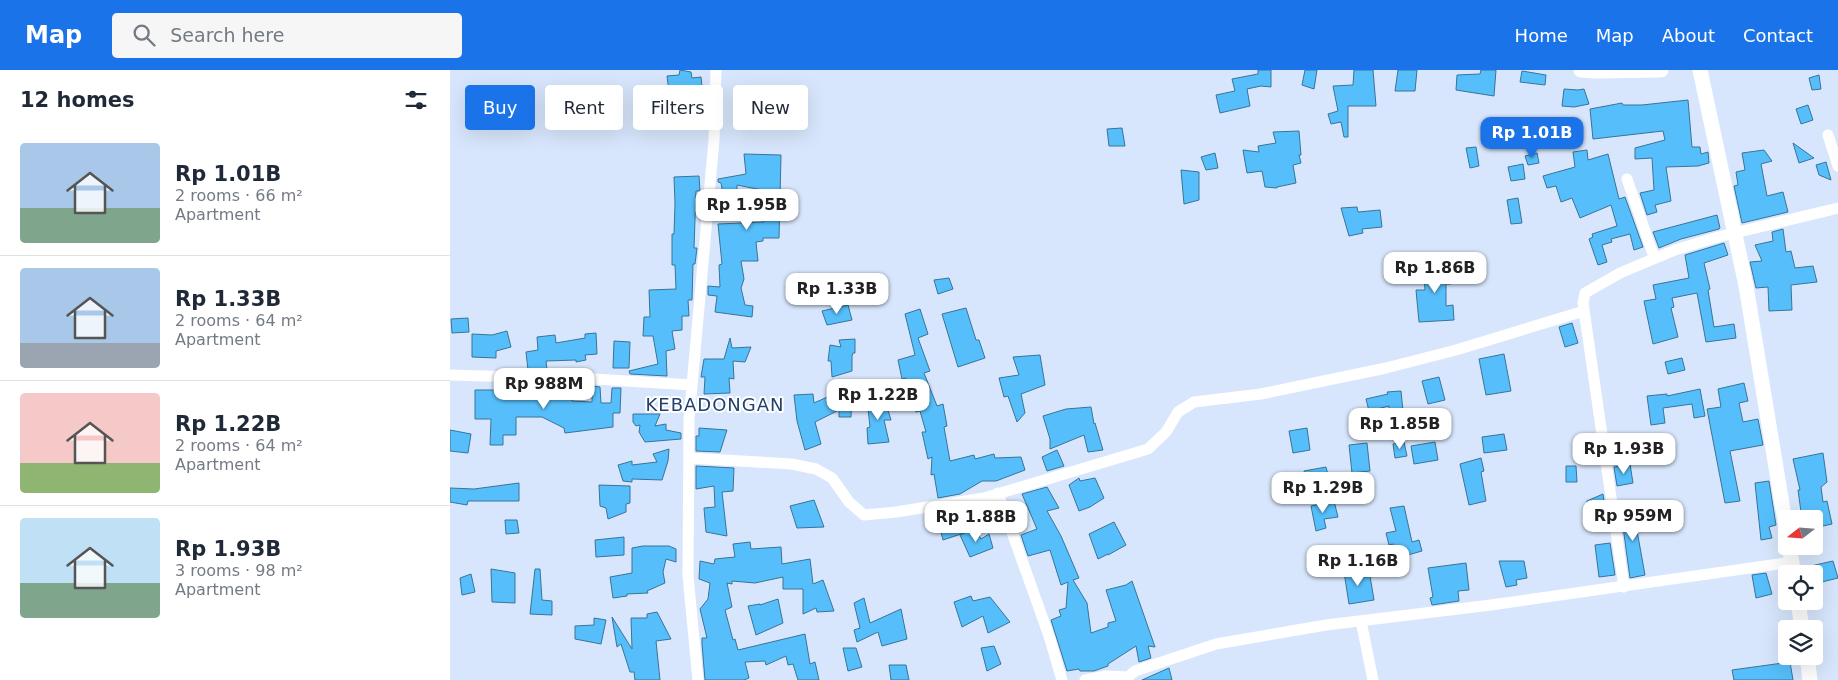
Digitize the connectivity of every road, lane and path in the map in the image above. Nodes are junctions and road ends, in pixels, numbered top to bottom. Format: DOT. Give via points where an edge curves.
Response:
graph roads {
  1 [pos="716,70"];
  2 [pos="1581,70"];
  3 [pos="1661,70"];
  4 [pos="1700,70"];
  5 [pos="1828,135"];
  6 [pos="1838,166"];
  7 [pos="1628,179"];
  8 [pos="1838,208"];
  9 [pos="1734,233"];
  10 [pos="1654,258"];
  11 [pos="1584,311"];
  12 [pos="450,374"];
  13 [pos="692,385"];
  14 [pos="688,458"];
  15 [pos="998,494"];
  16 [pos="1783,510"];
  17 [pos="1778,570"];
  18 [pos="1624,587"];
  19 [pos="1361,621"];
  20 [pos="1808,665"];
  21 [pos="1127,678"];
  22 [pos="698,680"];
  23 [pos="1062,680"];
  24 [pos="1085,680"];
  25 [pos="1373,680"];
  26 [pos="1810,680"];
  1 -- 13 [label="street" via="714,140"];
  2 -- 3 [label="street"];
  4 -- 9 [label="street"];
  5 -- 6 [label="street"];
  7 -- 10 [label="street"];
  8 -- 9 [label="street"];
  9 -- 10 [label="street"];
  9 -- 16 [label="street" via="1746,286"];
  10 -- 11 [label="street" via="1591,289 1583,298"];
  11 -- 15 [label="street" via="1386,368 1261,394 1194,402 1178,412 1166,432 1148,449"];
  11 -- 18 [label="street"];
  12 -- 13 [label="street"];
  13 -- 14 [label="street"];
  14 -- 15 [label="street" via="792,464 816,469 832,478 864,516"];
  14 -- 22 [label="street" via="688,576"];
  15 -- 23 [label="street"];
  17 -- 18 [label="street"];
  18 -- 19 [label="street"];
  19 -- 21 [label="street" via="1216,644 1135,671"];
  19 -- 25 [label="street"];
  20 -- 26 [label="street"];
  21 -- 24 [label="street" via="1106,676"];
}
